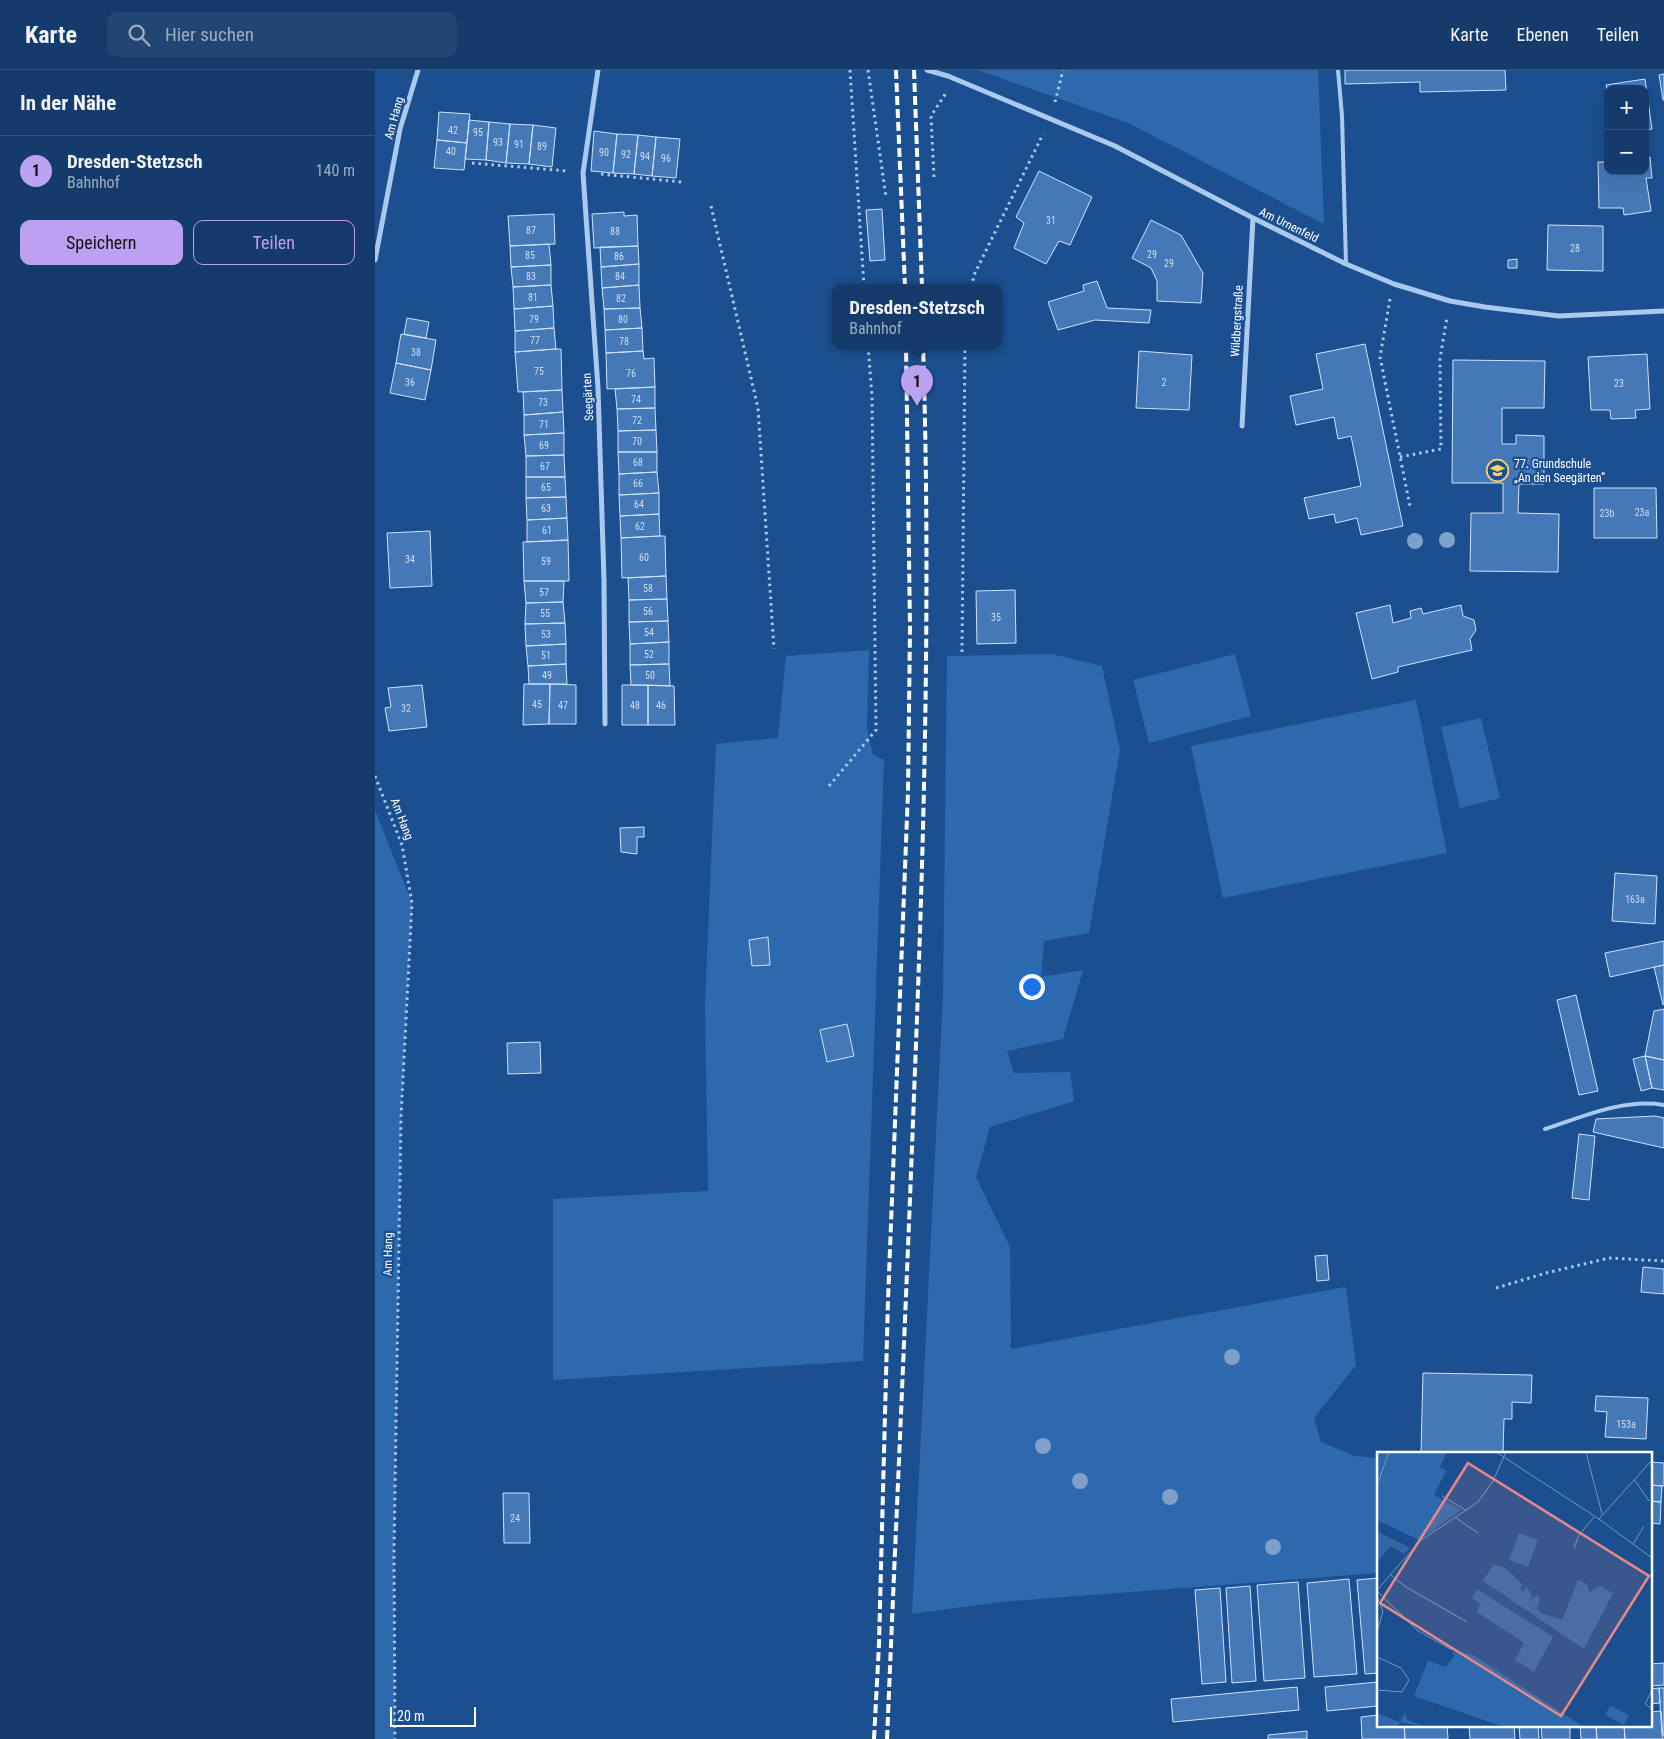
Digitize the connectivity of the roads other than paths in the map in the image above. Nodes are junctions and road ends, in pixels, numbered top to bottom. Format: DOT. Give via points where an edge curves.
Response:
graph roads {
  1 [pos="418,70"];
  2 [pos="598,70"];
  3 [pos="927,70"];
  4 [pos="1338,70"];
  5 [pos="1253,218"];
  6 [pos="375,260"];
  7 [pos="1346,264"];
  8 [pos="1664,311"];
  9 [pos="1242,426"];
  10 [pos="605,724"];
  11 [pos="1664,1105"];
  12 [pos="1545,1129"];
  1 -- 6 [label="street, Am Hang" via="400,129"];
  2 -- 10 [label="street, Seegärten" via="583,172 598,388"];
  3 -- 5 [label="street, Am Urnenfeld" via="1115,146"];
  4 -- 7 [label="lane"];
  5 -- 7 [label="street, Am Urnenfeld"];
  5 -- 9 [label="street, Wildbergstraße"];
  7 -- 8 [label="street, Am Urnenfeld" via="1394,284 1450,301 1485,307 1559,316"];
  11 -- 12 [label="lane" via="1651,1103 1605,1110"];
}
